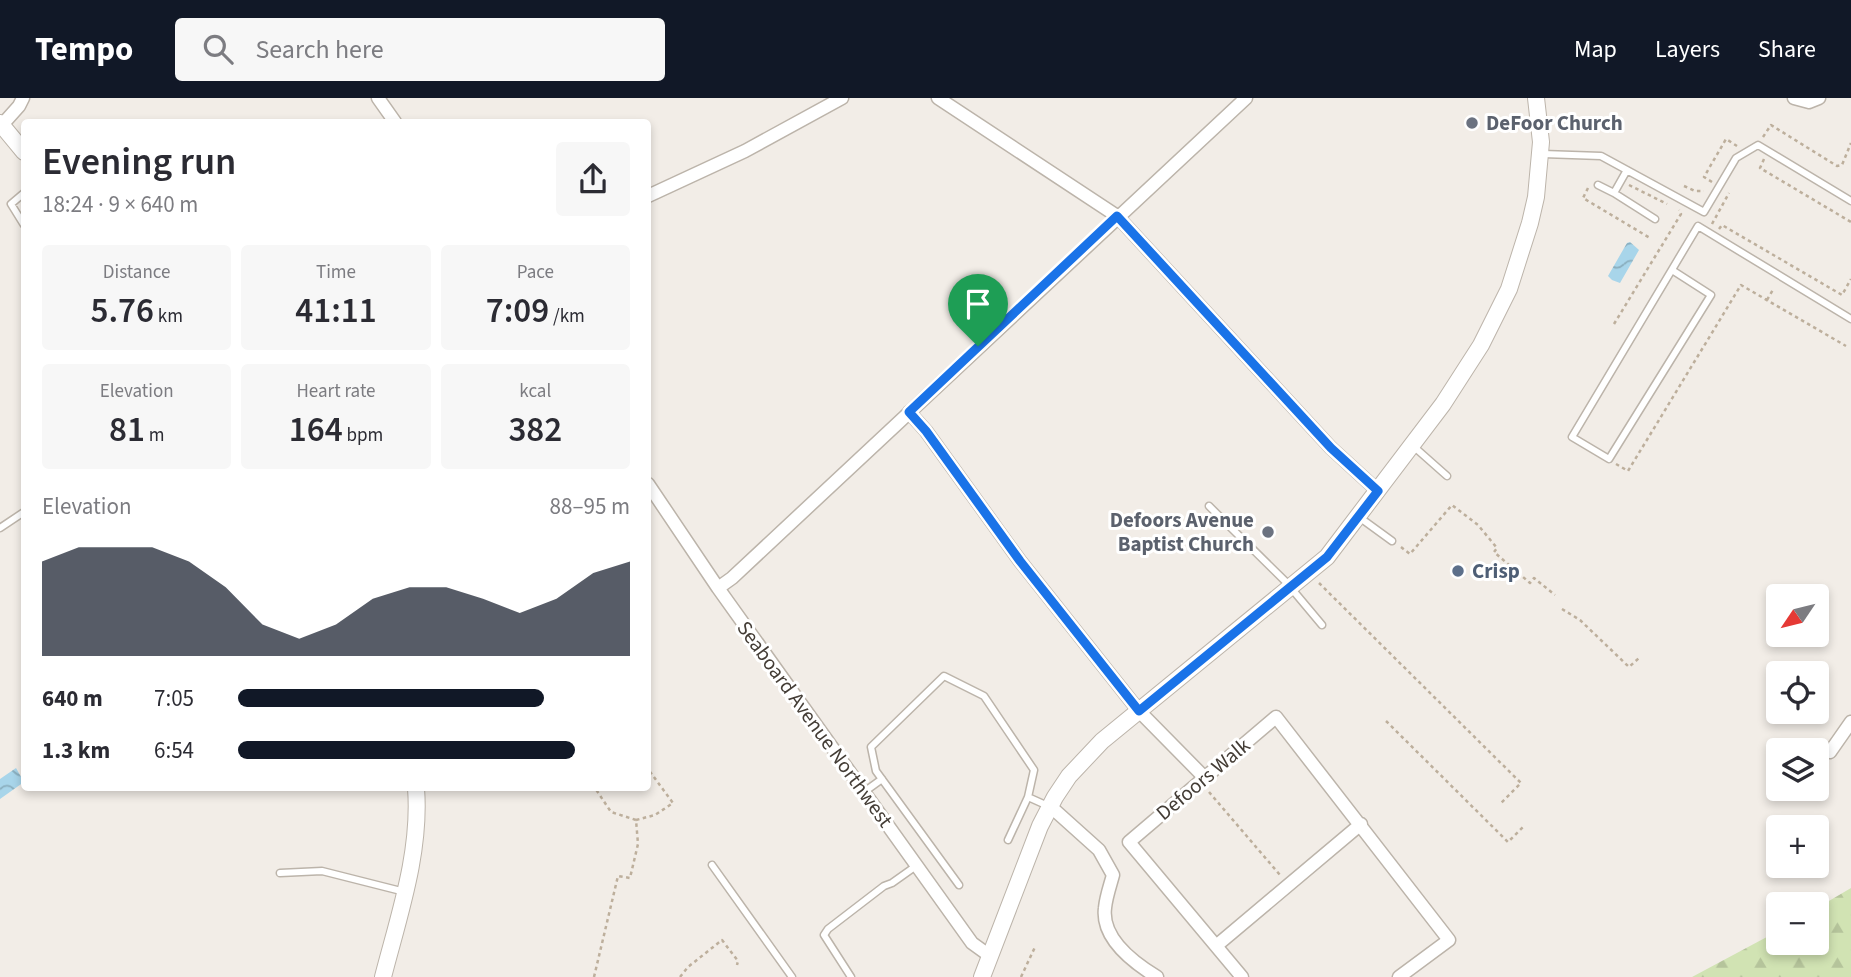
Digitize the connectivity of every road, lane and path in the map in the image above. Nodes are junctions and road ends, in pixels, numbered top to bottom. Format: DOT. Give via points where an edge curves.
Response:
graph roads {
  1 [pos="23,98"];
  2 [pos="378,98"];
  3 [pos="842,98"];
  4 [pos="938,98"];
  5 [pos="1245,98"];
  6 [pos="1536,98"];
  7 [pos="1794,98"];
  8 [pos="1819,98"];
  9 [pos="393,119"];
  10 [pos="1,124"];
  11 [pos="1765,136"];
  12 [pos="1744,143"];
  13 [pos="1851,143"];
  14 [pos="21,148"];
  15 [pos="1541,154"];
  16 [pos="1760,157"];
  17 [pos="1627,170"];
  18 [pos="1622,179"];
  19 [pos="1598,185"];
  20 [pos="1714,185"];
  21 [pos="1684,186"];
  22 [pos="1732,187"];
  23 [pos="1589,188"];
  24 [pos="1707,190"];
  25 [pos="1851,191"];
  26 [pos="1614,193"];
  27 [pos="651,195"];
  28 [pos="21,196"];
  29 [pos="1849,200"];
  30 [pos="1704,212"];
  31 [pos="1117,216"];
  32 [pos="1655,219"];
  33 [pos="21,220"];
  34 [pos="1851,222"];
  35 [pos="1698,226"];
  36 [pos="1650,238"];
  37 [pos="1672,270"];
  38 [pos="1851,279"];
  39 [pos="1774,288"];
  40 [pos="1767,300"];
  41 [pos="1851,319"];
  42 [pos="1614,324"];
  43 [pos="1846,346"];
  44 [pos="909,412"];
  45 [pos="1412,445"];
  46 [pos="1628,471"];
  47 [pos="1447,476"];
  48 [pos="651,488"];
  49 [pos="1378,491"];
  50 [pos="1209,506"];
  51 [pos="21,514"];
  52 [pos="1359,517"];
  53 [pos="0,528"];
  54 [pos="1392,541"];
  55 [pos="1319,583"];
  56 [pos="718,588"];
  57 [pos="1292,588"];
  58 [pos="1555,595"];
  59 [pos="1562,609"];
  60 [pos="1322,625"];
  61 [pos="1639,658"];
  62 [pos="1139,711"];
  63 [pos="1386,722"];
  64 [pos="1851,722"];
  65 [pos="1830,752"];
  66 [pos="651,773"];
  67 [pos="882,779"];
  68 [pos="1203,780"];
  69 [pos="416,791"];
  70 [pos="597,791"];
  71 [pos="864,792"];
  72 [pos="1028,797"];
  73 [pos="1501,803"];
  74 [pos="1050,806"];
  75 [pos="636,820"];
  76 [pos="1361,824"];
  77 [pos="1524,826"];
  78 [pos="1009,840"];
  79 [pos="712,864"];
  80 [pos="917,866"];
  81 [pos="280,873"];
  82 [pos="958,885"];
  83 [pos="1289,885"];
  84 [pos="405,892"];
  85 [pos="1216,946"];
  86 [pos="1035,947"];
  87 [pos="990,956"];
  88 [pos="737,965"];
  89 [pos="383,977"];
  90 [pos="594,977"];
  91 [pos="680,977"];
  92 [pos="792,977"];
  93 [pos="851,977"];
  94 [pos="982,977"];
  95 [pos="1021,977"];
  96 [pos="1157,977"];
  97 [pos="1242,977"];
  98 [pos="1399,977"];
  1 -- 10 [label="street" via="11,118"];
  2 -- 9 [label="street"];
  3 -- 27 [label="street" via="745,151"];
  4 -- 31 [label="street"];
  5 -- 31 [label="street"];
  6 -- 15 [label="street"];
  7 -- 8 [label="street" via="1809,102"];
  10 -- 14 [label="street"];
  11 -- 13 [label="path" via="1771,125 1838,166"];
  12 -- 20 [label="path" via="1737,146 1726,139 1704,177"];
  15 -- 17 [label="lane" via="1601,156"];
  15 -- 45 [label="street" via="1530,223 1509,289 1480,345"];
  16 -- 34 [label="path" via="1764,159 1760,168"];
  17 -- 18 [label="lane"];
  17 -- 30 [label="lane"];
  18 -- 26 [label="lane"];
  18 -- 42 [label="path" via="1681,214"];
  19 -- 26 [label="lane"];
  21 -- 24 [label="path"];
  22 -- 38 [label="path" via="1712,221 1713,230 1722,225 1842,295"];
  23 -- 36 [label="path" via="1583,198"];
  25 -- 29 [label="lane"];
  26 -- 32 [label="lane"];
  28 -- 33 [label="lane" via="11,204"];
  29 -- 30 [label="lane" via="1758,145 1736,158"];
  30 -- 35 [label="lane"];
  31 -- 44 [label="street"];
  31 -- 49 [label="street" via="1331,448"];
  35 -- 37 [label="lane"];
  35 -- 41 [label="lane"];
  37 -- 37 [label="lane" via="1572,437 1609,459 1711,295"];
  39 -- 40 [label="path"];
  40 -- 43 [label="path"];
  40 -- 46 [label="path" via="1741,285"];
  44 -- 56 [label="street"];
  44 -- 62 [label="street"];
  45 -- 47 [label="lane"];
  45 -- 49 [label="street"];
  48 -- 56 [label="street, Seaboard Avenue Northwest"];
  49 -- 52 [label="street"];
  50 -- 57 [label="lane"];
  51 -- 53 [label="lane"];
  52 -- 54 [label="lane"];
  52 -- 57 [label="street" via="1327,557"];
  54 -- 58 [label="path" via="1410,554 1452,505 1478,525 1497,548 1494,552 1530,583 1534,578"];
  55 -- 73 [label="path" via="1521,783"];
  56 -- 71 [label="street, Seaboard Avenue Northwest"];
  57 -- 60 [label="lane"];
  57 -- 62 [label="street"];
  59 -- 61 [label="path" via="1629,667"];
  62 -- 68 [label="street"];
  62 -- 74 [label="street" via="1086,756"];
  63 -- 77 [label="path" via="1508,842"];
  64 -- 65 [label="street"];
  66 -- 75 [label="path" via="673,803"];
  67 -- 71 [label="lane"];
  67 -- 72 [label="lane" via="871,747 944,676 984,696 1034,770"];
  67 -- 82 [label="lane"];
  68 -- 76 [label="street, Defoors Walk" via="1276,717"];
  68 -- 83 [label="path"];
  68 -- 85 [label="street, Defoors Walk" via="1129,842"];
  69 -- 84 [label="street" via="415,844"];
  70 -- 75 [label="path" via="611,812"];
  71 -- 80 [label="street, Seaboard Avenue Northwest"];
  72 -- 74 [label="lane"];
  72 -- 78 [label="lane"];
  74 -- 87 [label="street"];
  74 -- 96 [label="street" via="1099,850 1114,875 1104,911 1109,933 1126,955"];
  75 -- 90 [label="path" via="638,844 630,878 618,876"];
  76 -- 83 [label="street"];
  76 -- 98 [label="street, Defoors Walk" via="1449,940"];
  79 -- 92 [label="lane"];
  80 -- 87 [label="street, Seaboard Avenue Northwest" via="972,943"];
  80 -- 93 [label="lane" via="884,886 824,935"];
  81 -- 84 [label="lane" via="323,871"];
  83 -- 85 [label="street"];
  84 -- 89 [label="street"];
  85 -- 97 [label="street, Defoors Walk"];
  86 -- 95 [label="path"];
  87 -- 94 [label="street"];
  88 -- 91 [label="path" via="722,940"];
}
